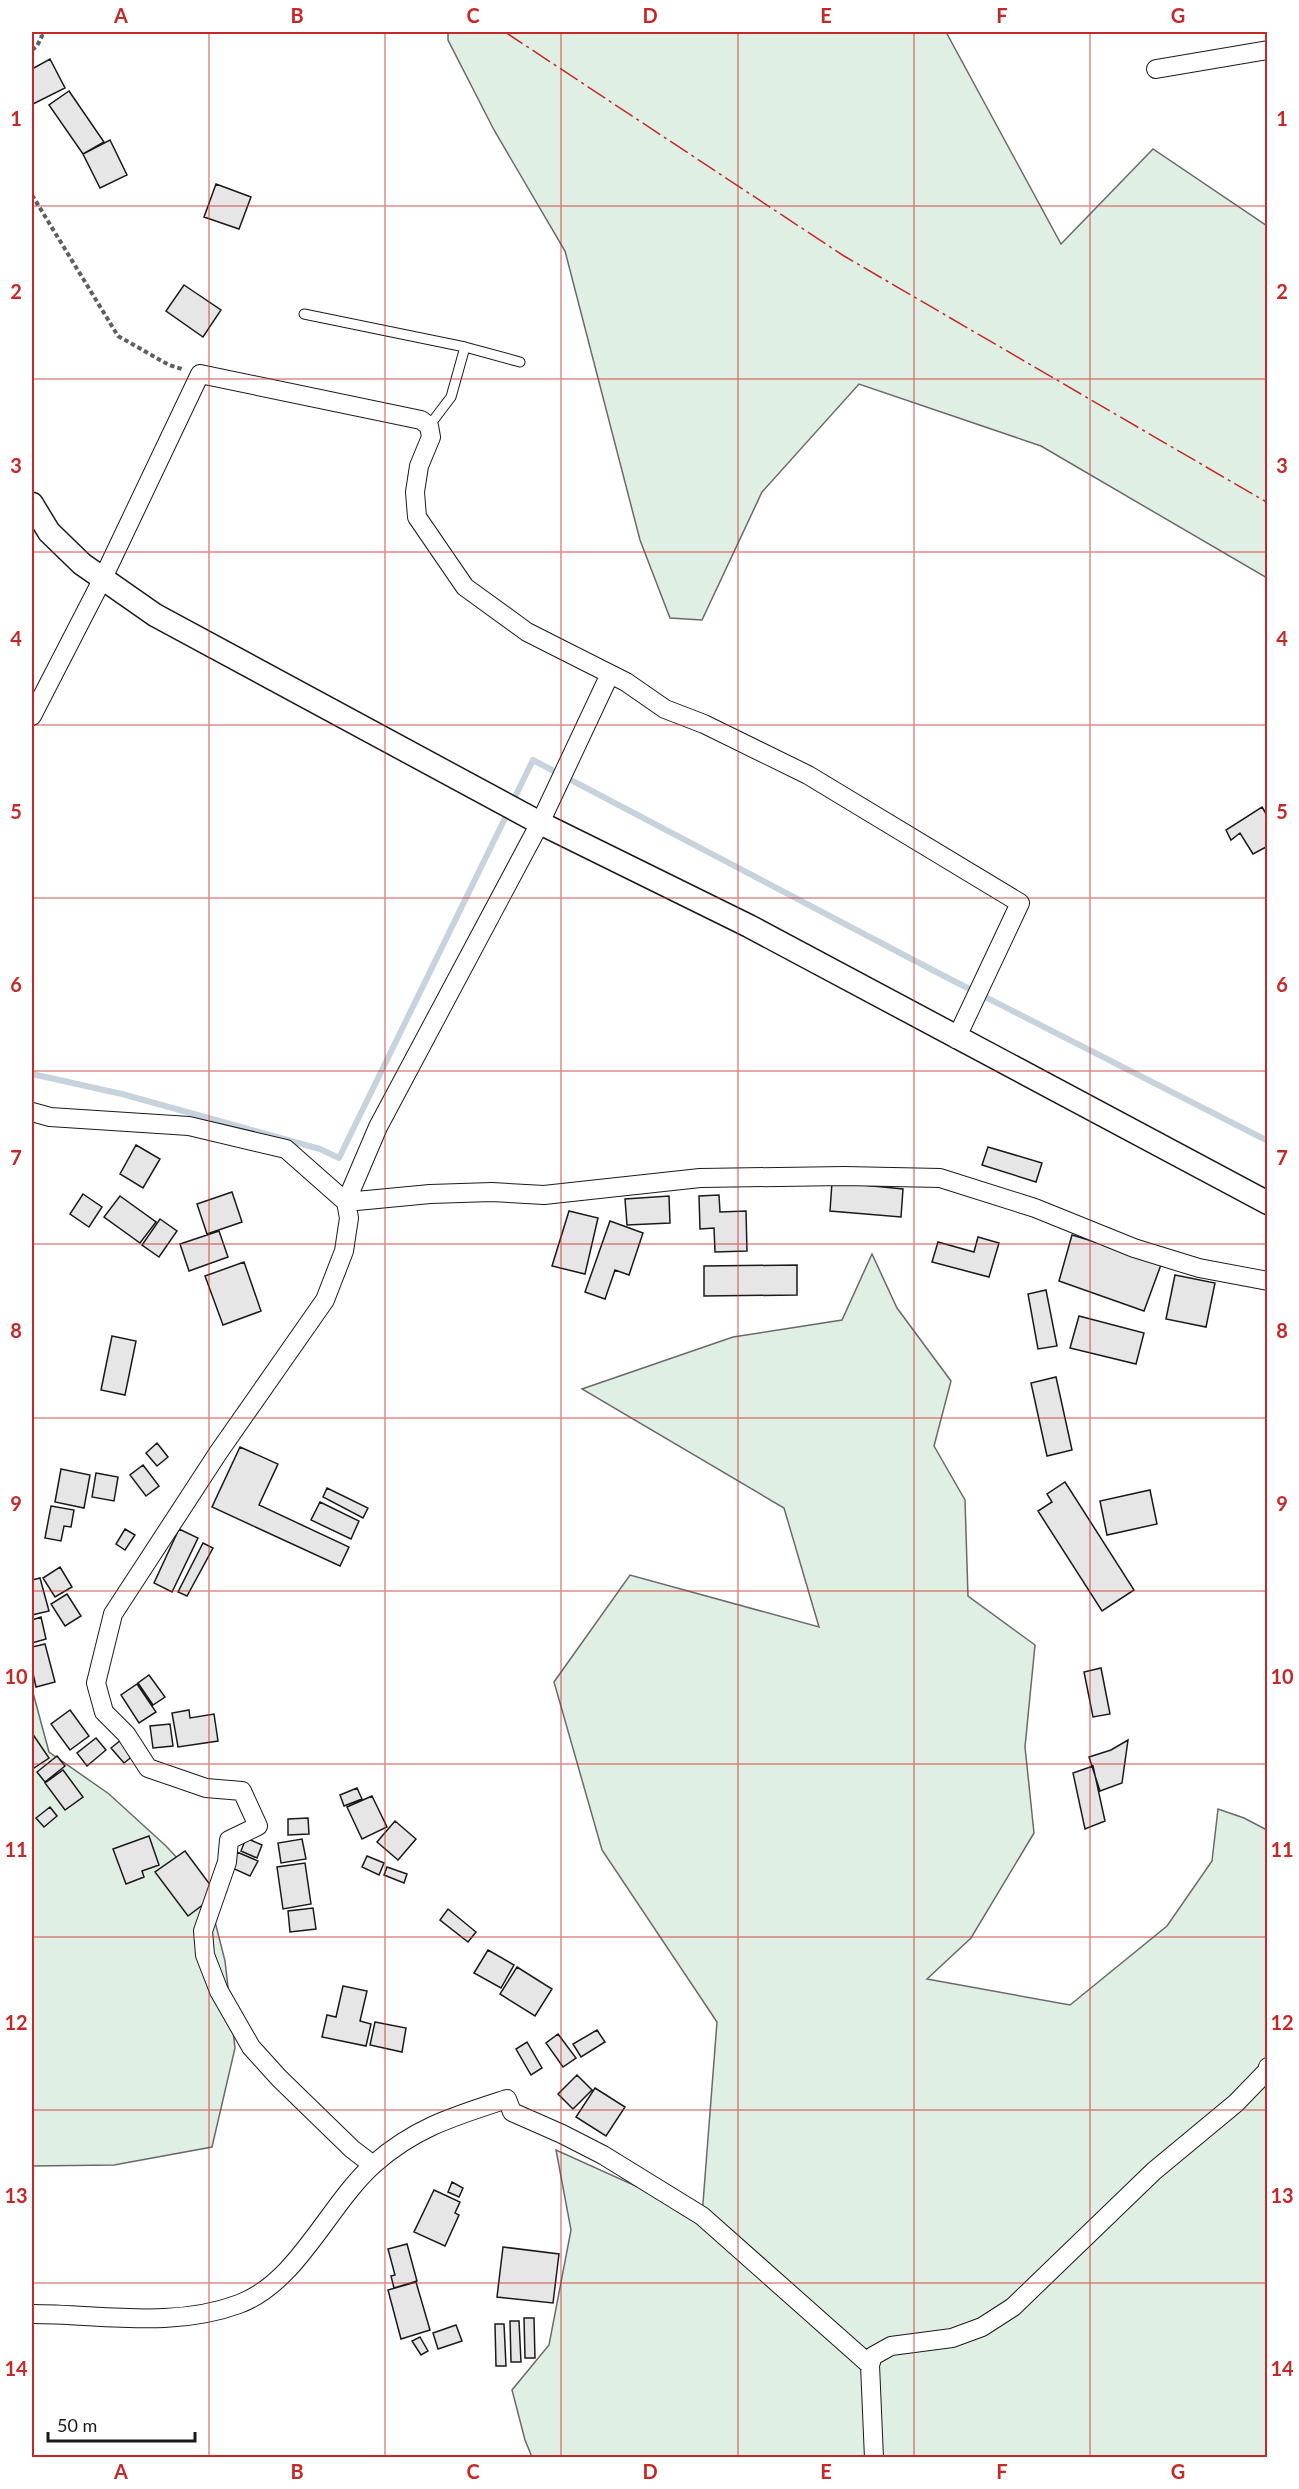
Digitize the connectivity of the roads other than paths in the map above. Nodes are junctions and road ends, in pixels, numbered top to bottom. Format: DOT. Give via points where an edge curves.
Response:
graph roads {
  1 [pos="1268,50"];
  2 [pos="1156,69"];
  3 [pos="304,314"];
  4 [pos="465,347"];
  5 [pos="520,362"];
  6 [pos="429,426"];
  7 [pos="32,504"];
  8 [pos="104,578"];
  9 [pos="610,674"];
  10 [pos="32,716"];
  11 [pos="540,823"];
  12 [pos="956,1039"];
  13 [pos="32,1112"];
  14 [pos="346,1202"];
  15 [pos="1268,1203"];
  16 [pos="1268,1281"];
  17 [pos="1268,2067"];
  18 [pos="373,2165"];
  19 [pos="32,2314"];
  20 [pos="870,2366"];
  21 [pos="874,2457"];
  1 -- 2 [label="street"];
  3 -- 4 [label="lane"];
  4 -- 5 [label="lane"];
  4 -- 6 [label="lane" via="451,397"];
  6 -- 8 [label="street" via="421,420 200,374"];
  6 -- 9 [label="street" via="431,436 419,466 415,492 417,517 439,552 465,587 527,632"];
  7 -- 8 [label="street" via="61,546"];
  8 -- 10 [label="street"];
  8 -- 11 [label="street" via="155,615"];
  9 -- 11 [label="street"];
  9 -- 12 [label="street" via="665,709 808,775 1020,903"];
  11 -- 12 [label="street" via="749,926"];
  11 -- 14 [label="street" via="378,1127"];
  12 -- 15 [label="street"];
  13 -- 14 [label="street" via="50,1117 189,1126 286,1149"];
  14 -- 16 [label="street" via="430,1194 544,1195 700,1178 940,1178 1035,1208 1134,1248 1199,1268"];
  14 -- 18 [label="street" via="349,1218 344,1251 325,1300 218,1453 113,1614 96,1683 104,1712 126,1734 148,1768 206,1788 242,1791 258,1826 229,1840 227,1862 203,1931 205,1955 219,1991 251,2047 303,2102"];
  17 -- 20 [label="street" via="1236,2103 1154,2171 1013,2307 982,2327 952,2338 880,2350 873,2355"];
  18 -- 19 [label="street" via="285,2271 239,2304 203,2314 155,2319"];
  18 -- 20 [label="street" via="433,2124 507,2098 512,2112 603,2155 702,2216"];
  20 -- 21 [label="street"];
}
